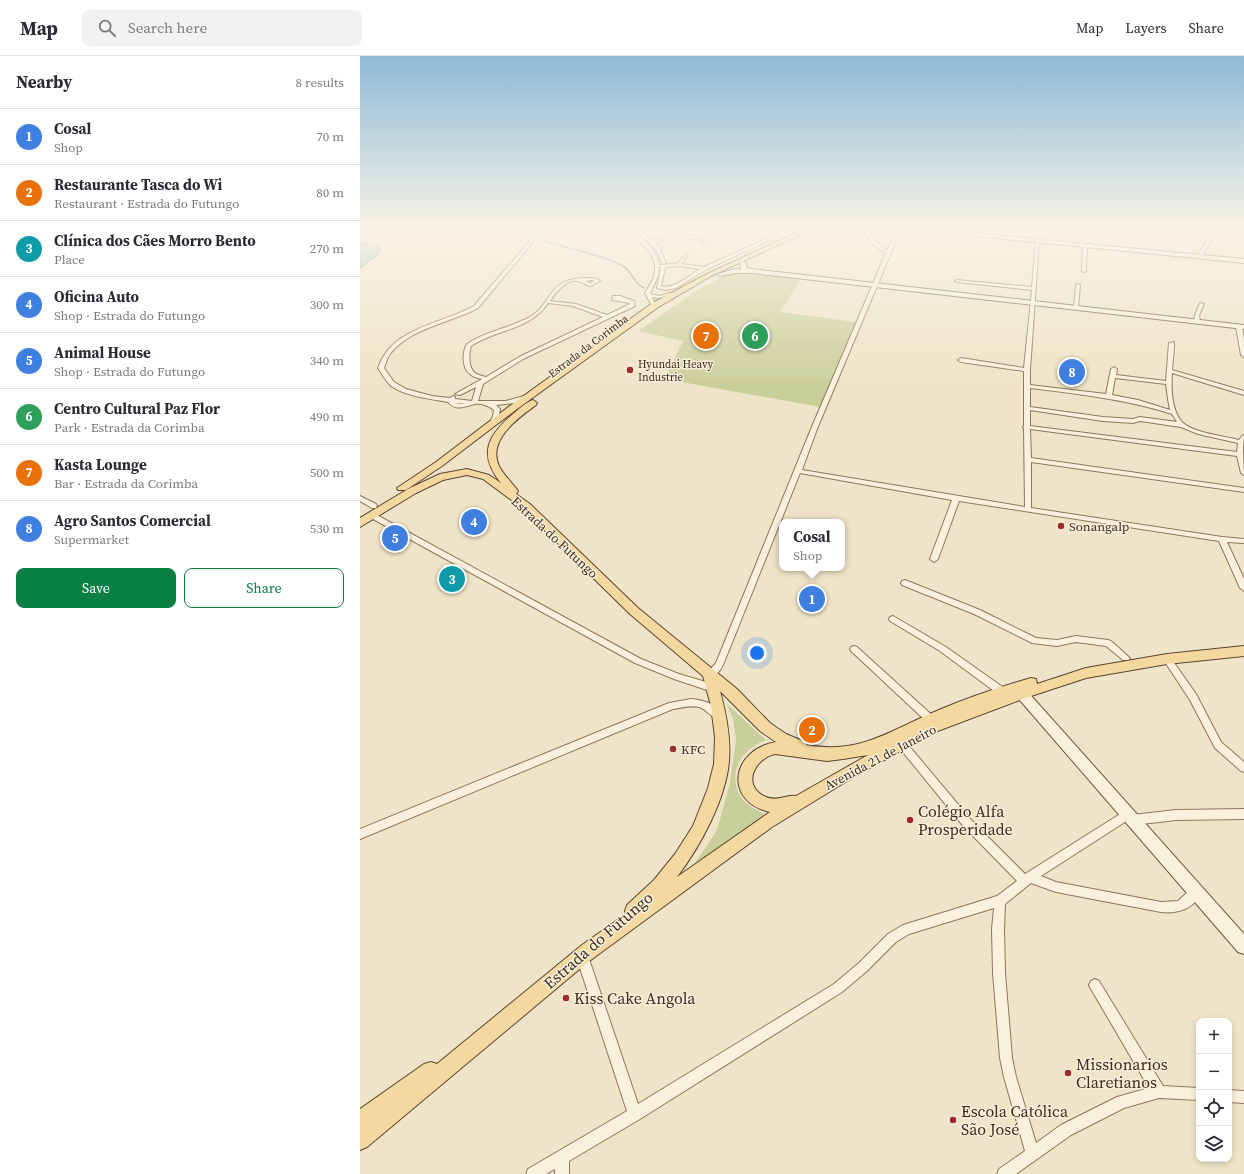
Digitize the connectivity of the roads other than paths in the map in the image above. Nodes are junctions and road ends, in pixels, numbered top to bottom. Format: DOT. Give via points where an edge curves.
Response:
graph roads {
  1 [pos="497,281"];
  2 [pos="570,281"];
  3 [pos="582,281"];
  4 [pos="598,281"];
  5 [pos="654,281"];
  6 [pos="660,281"];
  7 [pos="683,281"];
  8 [pos="699,281"];
  9 [pos="706,281"];
  10 [pos="834,281"];
  11 [pos="877,281"];
  12 [pos="960,281"];
  13 [pos="1035,281"];
  14 [pos="1078,285"];
  15 [pos="875,286"];
  16 [pos="1034,289"];
  17 [pos="675,293"];
  18 [pos="648,295"];
  19 [pos="627,301"];
  20 [pos="548,302"];
  21 [pos="1033,303"];
  22 [pos="1202,304"];
  23 [pos="654,306"];
  24 [pos="1076,308"];
  25 [pos="607,317"];
  26 [pos="1197,322"];
  27 [pos="1241,327"];
  28 [pos="1172,343"];
  29 [pos="1244,355"];
  30 [pos="961,360"];
  31 [pos="1114,369"];
  32 [pos="1027,370"];
  33 [pos="1170,371"];
  34 [pos="1113,376"];
  35 [pos="486,379"];
  36 [pos="480,383"];
  37 [pos="1168,383"];
  38 [pos="1028,386"];
  39 [pos="1244,393"];
  40 [pos="458,394"];
  41 [pos="1109,396"];
  42 [pos="528,397"];
  43 [pos="451,399"];
  44 [pos="475,399"];
  45 [pos="482,402"];
  46 [pos="1027,408"];
  47 [pos="1174,413"];
  48 [pos="492,424"];
  49 [pos="1182,425"];
  50 [pos="1026,426"];
  51 [pos="1242,440"];
  52 [pos="1240,454"];
  53 [pos="1028,460"];
  54 [pos="1243,463"];
  55 [pos="798,471"];
  56 [pos="1244,473"];
  57 [pos="1244,490"];
  58 [pos="360,498"];
  59 [pos="956,499"];
  60 [pos="526,506"];
  61 [pos="1028,510"];
  62 [pos="373,511"];
  63 [pos="360,514"];
  64 [pos="360,523"];
  65 [pos="1222,539"];
  66 [pos="1244,541"];
  67 [pos="934,559"];
  68 [pos="905,583"];
  69 [pos="1244,588"];
  70 [pos="893,619"];
  71 [pos="1244,645"];
  72 [pos="854,649"];
  73 [pos="1244,651"];
  74 [pos="1126,658"];
  75 [pos="1167,659"];
  76 [pos="711,682"];
  77 [pos="1001,691"];
  78 [pos="1022,694"];
  79 [pos="719,716"];
  80 [pos="930,719"];
  81 [pos="901,743"];
  82 [pos="843,753"];
  83 [pos="1244,768"];
  84 [pos="847,773"];
  85 [pos="1244,814"];
  86 [pos="1130,817"];
  87 [pos="360,834"];
  88 [pos="1028,879"];
  89 [pos="1196,892"];
  90 [pos="1000,901"];
  91 [pos="1244,946"];
  92 [pos="582,956"];
  93 [pos="1095,985"];
  94 [pos="496,1026"];
  95 [pos="1159,1092"];
  96 [pos="1196,1094"];
  97 [pos="1232,1096"];
  98 [pos="1244,1097"];
  99 [pos="635,1114"];
  100 [pos="360,1121"];
  101 [pos="360,1140"];
  102 [pos="1033,1154"];
  103 [pos="562,1156"];
  104 [pos="532,1174"];
  105 [pos="562,1174"];
  106 [pos="1004,1174"];
  1 -- 43 [label="street" via="476,307 404,338 383,360 381,368 394,384 409,392"];
  2 -- 20 [label="street" via="559,286"];
  3 -- 4 [label="street" via="590,285"];
  5 -- 18 [label="street"];
  6 -- 7 [label="street" via="659,287 666,289"];
  8 -- 17 [label="main road, Estrada da Corimba"];
  9 -- 60 [label="main road, Estrada da Corimba" via="652,313 517,415 504,428 495,442 492,458 499,473"];
  10 -- 15 [label="street"];
  11 -- 15 [label="street"];
  12 -- 16 [label="street"];
  13 -- 16 [label="street"];
  14 -- 24 [label="street"];
  15 -- 21 [label="street"];
  15 -- 55 [label="street"];
  16 -- 21 [label="street"];
  17 -- 18 [label="street" via="659,297"];
  17 -- 23 [label="main road, Estrada da Corimba"];
  18 -- 23 [label="street"];
  19 -- 25 [label="street" via="633,305"];
  20 -- 25 [label="street" via="574,305"];
  20 -- 35 [label="street" via="532,318 469,346 466,352 468,369 476,376"];
  21 -- 24 [label="street"];
  21 -- 32 [label="street"];
  22 -- 26 [label="street" via="1196,315"];
  23 -- 42 [label="main road, Estrada da Corimba"];
  24 -- 26 [label="street"];
  25 -- 35 [label="street" via="521,358"];
  26 -- 27 [label="street"];
  27 -- 29 [label="street"];
  28 -- 33 [label="street"];
  30 -- 32 [label="street"];
  31 -- 34 [label="street"];
  32 -- 38 [label="street"];
  33 -- 37 [label="street"];
  33 -- 39 [label="street"];
  34 -- 37 [label="street"];
  34 -- 41 [label="street"];
  35 -- 36 [label="street"];
  36 -- 40 [label="street"];
  36 -- 44 [label="street"];
  37 -- 47 [label="street"];
  38 -- 41 [label="street"];
  38 -- 46 [label="street"];
  40 -- 43 [label="street"];
  40 -- 44 [label="street" via="469,393"];
  41 -- 47 [label="street" via="1153,405"];
  42 -- 45 [label="street" via="511,402"];
  42 -- 48 [label="main road, Estrada da Corimba"];
  43 -- 44 [label="street" via="451,404 459,406 466,406"];
  44 -- 45 [label="street"];
  45 -- 48 [label="street" via="497,409"];
  46 -- 49 [label="street" via="1096,418 1133,421 1140,419"];
  46 -- 50 [label="street"];
  47 -- 49 [label="street"];
  48 -- 62 [label="main road, Estrada do Futungo"];
  49 -- 51 [label="street" via="1212,436"];
  50 -- 52 [label="street"];
  50 -- 53 [label="street"];
  51 -- 52 [label="street"];
  52 -- 54 [label="street"];
  53 -- 57 [label="street"];
  53 -- 61 [label="street"];
  54 -- 56 [label="street"];
  55 -- 59 [label="street"];
  55 -- 76 [label="street"];
  58 -- 62 [label="street"];
  59 -- 61 [label="street"];
  59 -- 67 [label="street"];
  60 -- 62 [label="main road, Estrada do Futungo" via="486,477 474,473 459,473 426,483"];
  60 -- 76 [label="main road, Estrada do Futungo"];
  61 -- 65 [label="street"];
  62 -- 63 [label="main road, Estrada do Futungo"];
  62 -- 64 [label="main road, Estrada do Futungo"];
  62 -- 76 [label="street" via="638,662 677,677"];
  65 -- 66 [label="street"];
  65 -- 69 [label="street"];
  68 -- 74 [label="street" via="977,612 1035,641 1057,643 1076,639 1108,643"];
  70 -- 77 [label="street" via="943,649"];
  71 -- 74 [label="main road, Avenida 21 de Janeiro"];
  72 -- 80 [label="street"];
  73 -- 75 [label="main road, Avenida 21 de Janeiro"];
  74 -- 77 [label="main road, Avenida 21 de Janeiro"];
  75 -- 78 [label="main road, Avenida 21 de Janeiro" via="1086,673"];
  75 -- 83 [label="street" via="1193,697 1218,745"];
  76 -- 79 [label="main road, Estrada do Futungo"];
  76 -- 82 [label="main road, Estrada do Futungo" via="732,693 765,727 780,738 803,747"];
  77 -- 80 [label="main road, Avenida 21 de Janeiro"];
  78 -- 81 [label="main road, Avenida 21 de Janeiro" via="930,728"];
  78 -- 86 [label="street"];
  79 -- 87 [label="street" via="709,706 697,703 672,706"];
  79 -- 92 [label="main road, Estrada do Futungo" via="722,761 711,800 695,839 655,892"];
  80 -- 82 [label="main road, Avenida 21 de Janeiro" via="878,744"];
  81 -- 84 [label="main road, Avenida 21 de Janeiro"];
  81 -- 88 [label="street" via="968,824"];
  82 -- 84 [label="main road" via="824,754 787,748 770,749 760,753 749,764 746,784 760,802 779,806 792,803"];
  84 -- 92 [label="main road, Avenida 21 de Janeiro" via="767,822"];
  85 -- 86 [label="street"];
  86 -- 88 [label="street"];
  86 -- 89 [label="street"];
  88 -- 89 [label="street" via="1056,887 1172,908 1181,906"];
  88 -- 90 [label="street"];
  89 -- 91 [label="street"];
  90 -- 99 [label="street" via="907,929 892,938 838,988"];
  90 -- 102 [label="street" via="999,973 1006,1058"];
  92 -- 94 [label="main road, Estrada do Futungo"];
  92 -- 99 [label="street"];
  93 -- 95 [label="street"];
  94 -- 100 [label="main road"];
  94 -- 101 [label="main road, Estrada do Futungo"];
  95 -- 96 [label="street"];
  95 -- 102 [label="street" via="1122,1102 1094,1115 1066,1130"];
  97 -- 98 [label="street"];
  99 -- 103 [label="street"];
  102 -- 106 [label="street"];
  103 -- 104 [label="street"];
  103 -- 105 [label="street"];
}
